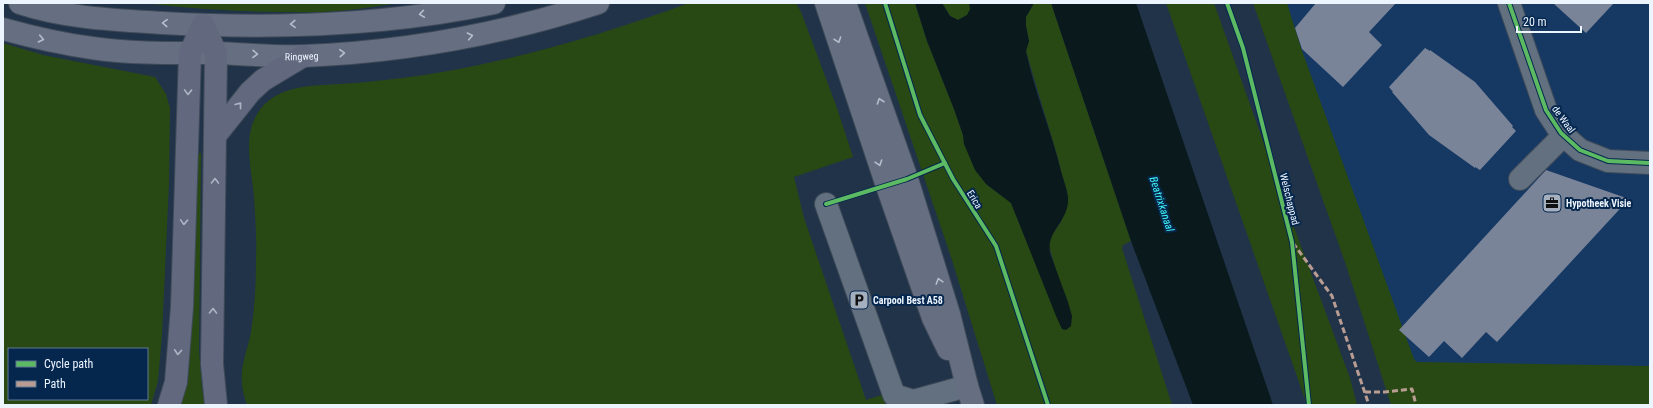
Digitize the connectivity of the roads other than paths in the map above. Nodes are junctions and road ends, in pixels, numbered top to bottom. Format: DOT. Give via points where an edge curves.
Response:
graph roads {
  1 [pos="20,3"];
  2 [pos="494,3"];
  3 [pos="598,3"];
  4 [pos="826,3"];
  5 [pos="846,3"];
  6 [pos="1510,3"];
  7 [pos="204,25"];
  8 [pos="3,29"];
  9 [pos="190,53"];
  10 [pos="216,53"];
  11 [pos="303,56"];
  12 [pos="1564,135"];
  13 [pos="215,136"];
  14 [pos="1650,163"];
  15 [pos="1520,179"];
  16 [pos="826,204"];
  17 [pos="970,396"];
  18 [pos="169,405"];
  19 [pos="216,405"];
  7 -- 1 [label="main road, one-way" via="78,16"];
  2 -- 7 [label="main road, one-way" via="390,19"];
  11 -- 3 [label="main road, Ringweg, one-way" via="436,43 509,28"];
  4 -- 17 [label="main road, one-way" via="933,318"];
  17 -- 5 [label="main road, one-way" via="949,314 907,179"];
  6 -- 12 [label="street, de Waal" via="1546,110"];
  7 -- 9 [label="highway"];
  7 -- 10 [label="highway"];
  8 -- 9 [label="main road, Ringweg, one-way" via="92,48"];
  9 -- 10 [label="main road, Ringweg"];
  9 -- 18 [label="highway, one-way" via="182,307 176,382"];
  10 -- 11 [label="main road, Ringweg, one-way"];
  10 -- 13 [label="highway"];
  13 -- 11 [label="highway, one-way" via="250,92 263,80"];
  12 -- 14 [label="street, de Waal" via="1580,150 1608,161"];
  12 -- 15 [label="street, de Waal"];
  19 -- 13 [label="highway, one-way" via="212,364"];
  16 -- 17 [label="street" via="894,395 913,400"];
}
